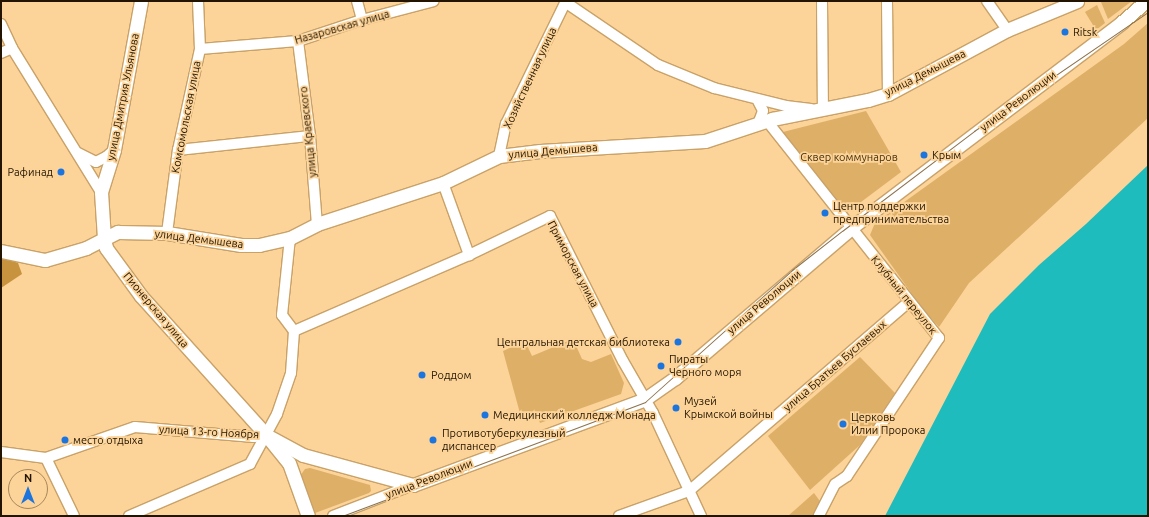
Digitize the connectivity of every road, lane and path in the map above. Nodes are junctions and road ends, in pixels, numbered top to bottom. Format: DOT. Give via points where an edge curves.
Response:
graph roads {
  1 [pos="141,1"];
  2 [pos="198,1"];
  3 [pos="358,1"];
  4 [pos="434,1"];
  5 [pos="822,1"];
  6 [pos="886,1"];
  7 [pos="987,1"];
  8 [pos="1077,1"];
  9 [pos="1146,1"];
  10 [pos="565,2"];
  11 [pos="362,20"];
  12 [pos="1,24"];
  13 [pos="1007,30"];
  14 [pos="298,41"];
  15 [pos="12,48"];
  16 [pos="200,48"];
  17 [pos="1,53"];
  18 [pos="888,94"];
  19 [pos="757,99"];
  20 [pos="821,109"];
  21 [pos="762,123"];
  22 [pos="310,136"];
  23 [pos="114,150"];
  24 [pos="178,150"];
  25 [pos="76,152"];
  26 [pos="499,156"];
  27 [pos="443,183"];
  28 [pos="101,192"];
  29 [pos="317,224"];
  30 [pos="851,228"];
  31 [pos="167,233"];
  32 [pos="290,238"];
  33 [pos="104,239"];
  34 [pos="1,251"];
  35 [pos="469,255"];
  36 [pos="909,302"];
  37 [pos="294,331"];
  38 [pos="645,399"];
  39 [pos="266,435"];
  40 [pos="1,452"];
  41 [pos="303,455"];
  42 [pos="46,458"];
  43 [pos="289,463"];
  44 [pos="413,485"];
  45 [pos="689,491"];
  46 [pos="74,516"];
  47 [pos="129,516"];
  48 [pos="308,516"];
  49 [pos="333,516"];
  50 [pos="619,516"];
  51 [pos="701,516"];
  52 [pos="819,516"];
  1 -- 23 [label="street, улица Дмитрия Ульянова"];
  2 -- 16 [label="street, Комсомольская улица"];
  3 -- 11 [label="street"];
  4 -- 11 [label="street, Назаровская улица"];
  5 -- 20 [label="street"];
  6 -- 18 [label="street"];
  7 -- 13 [label="street"];
  8 -- 13 [label="street, улица Демышева"];
  9 -- 30 [label="street, улица Революции" via="1122,22"];
  10 -- 19 [label="street" via="658,64 714,88"];
  10 -- 26 [label="street, Хозяйственная улица" via="506,124"];
  11 -- 14 [label="street, Назаровская улица"];
  12 -- 15 [label="street, Пионерская улица"];
  13 -- 18 [label="street, улица Демышева"];
  14 -- 16 [label="street, Назаровская улица"];
  14 -- 22 [label="street, улица Краевского"];
  15 -- 17 [label="street"];
  15 -- 25 [label="street, Пионерская улица"];
  16 -- 24 [label="street, Комсомольская улица"];
  18 -- 20 [label="street, улица Демышева"];
  19 -- 20 [label="street" via="786,106"];
  19 -- 21 [label="street" via="763,111"];
  20 -- 21 [label="street, улица Демышева"];
  21 -- 26 [label="street, улица Демышева" via="705,141 540,151"];
  21 -- 30 [label="street, Клубный переулок"];
  22 -- 24 [label="street"];
  22 -- 29 [label="street, улица Краевского"];
  23 -- 25 [label="street" via="96,162"];
  23 -- 28 [label="street, улица Дмитрия Ульянова"];
  24 -- 31 [label="street, Комсомольская улица"];
  25 -- 28 [label="street, Пионерская улица"];
  26 -- 27 [label="street, улица Демышева"];
  27 -- 29 [label="street, улица Демышева"];
  27 -- 35 [label="street"];
  28 -- 33 [label="street, Пионерская улица"];
  29 -- 32 [label="street, улица Демышева"];
  30 -- 36 [label="street, Клубный переулок"];
  30 -- 38 [label="street, улица Революции" via="674,378"];
  31 -- 32 [label="street, улица Демышева" via="241,245 259,245"];
  31 -- 33 [label="street, улица Демышева" via="118,232"];
  32 -- 37 [label="street" via="282,315"];
  33 -- 34 [label="street, улица Демышева" via="86,248 45,260"];
  33 -- 39 [label="street, Пионерская улица" via="106,248 141,296"];
  35 -- 37 [label="street, Приморская улица"];
  35 -- 38 [label="street, Приморская улица" via="550,216"];
  36 -- 45 [label="street, улица Братьев Буслаевых"];
  36 -- 52 [label="street, Клубный переулок" via="939,338 847,476 835,484"];
  37 -- 39 [label="street" via="291,374 277,414"];
  38 -- 44 [label="street, улица Революции"];
  38 -- 45 [label="street, Приморская улица"];
  39 -- 41 [label="street, улица 13-го Ноября"];
  39 -- 42 [label="street, улица 13-го Ноября" via="254,437 135,427"];
  39 -- 43 [label="street, Пионерская улица"];
  39 -- 47 [label="street" via="250,464"];
  40 -- 42 [label="street, улица 13-го Ноября"];
  41 -- 43 [label="street"];
  41 -- 44 [label="street, улица 13-го Ноября"];
  42 -- 46 [label="street"];
  43 -- 48 [label="street, Пионерская улица"];
  44 -- 49 [label="street, улица Революции"];
  45 -- 50 [label="street, улица Братьев Буслаевых"];
  45 -- 51 [label="street, Приморская улица"];
}
